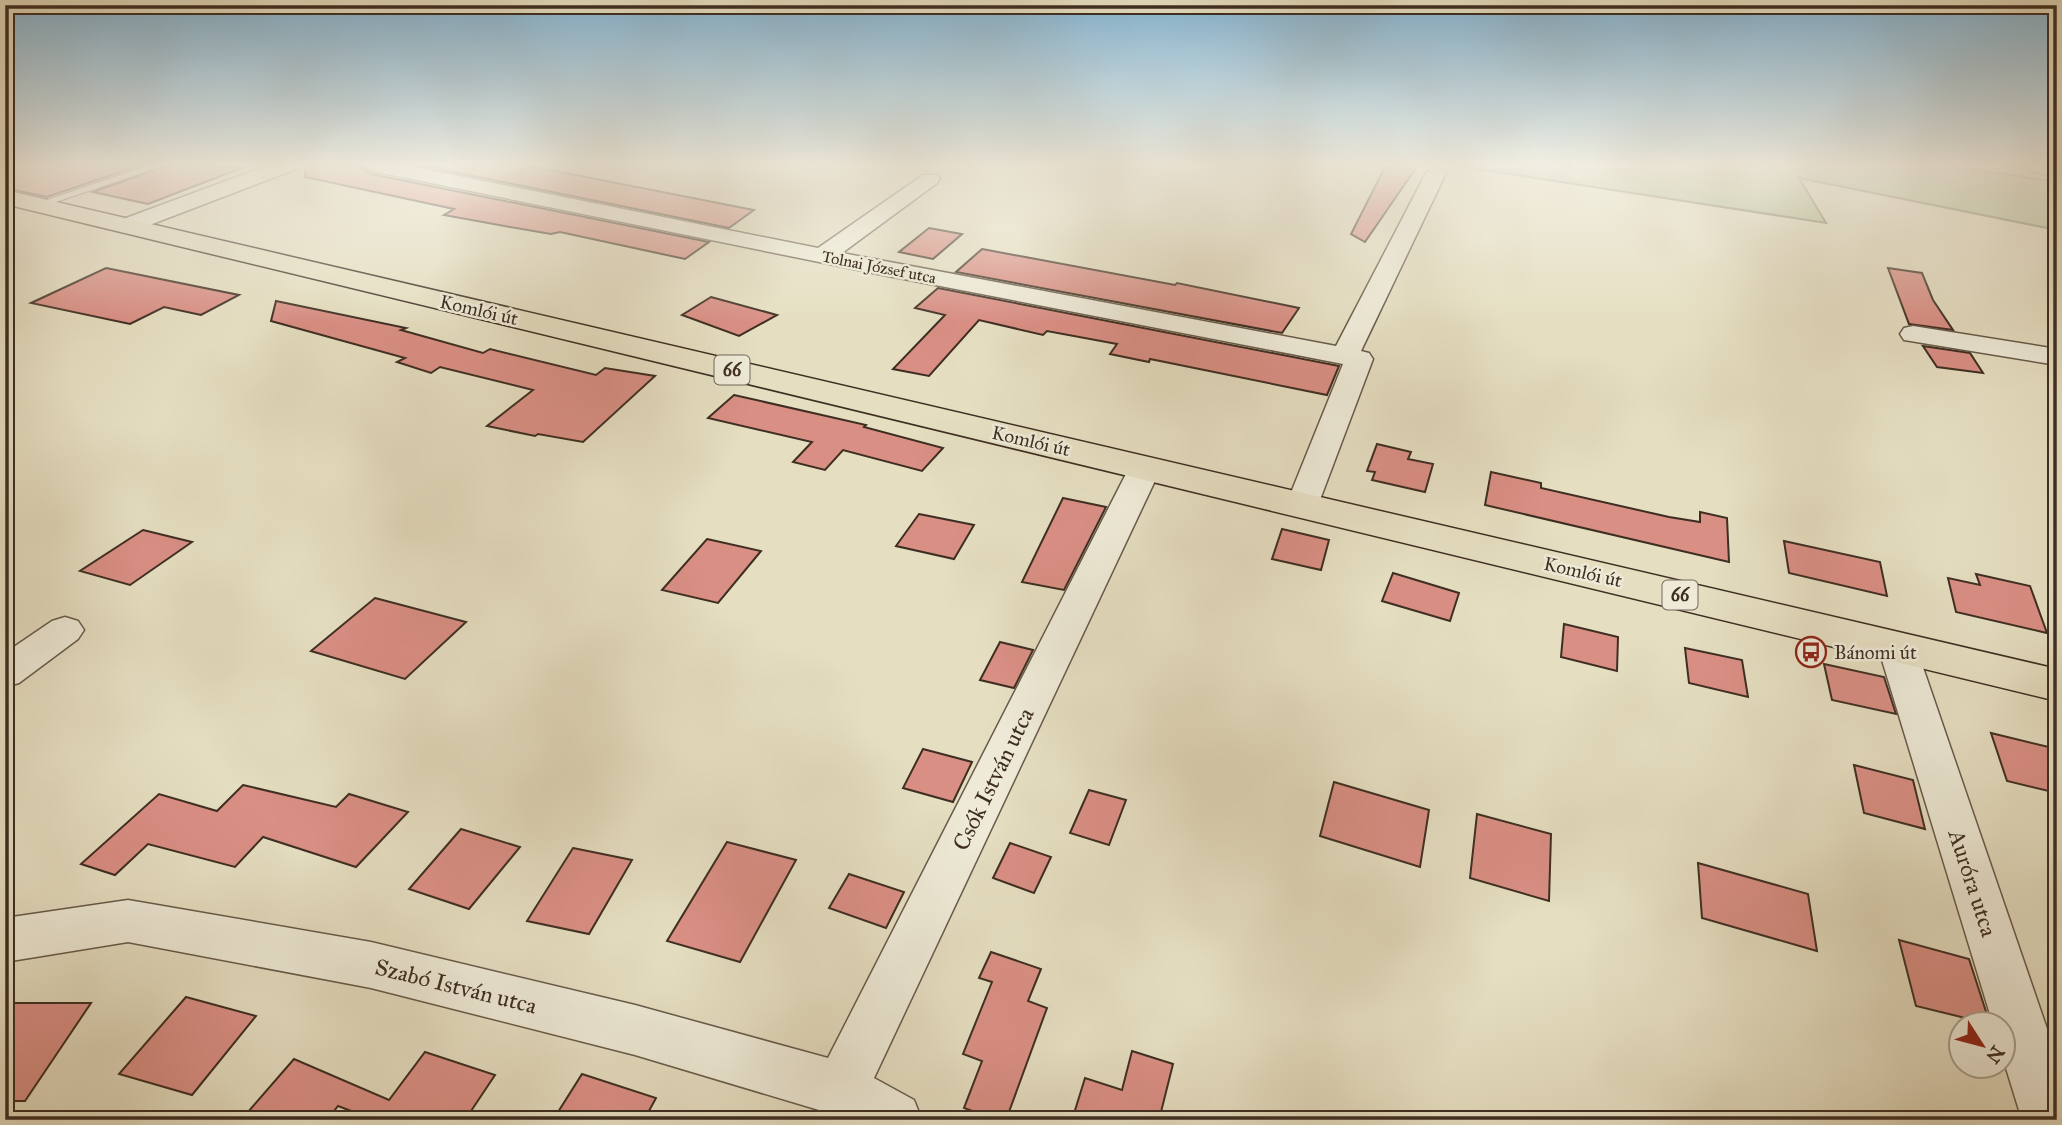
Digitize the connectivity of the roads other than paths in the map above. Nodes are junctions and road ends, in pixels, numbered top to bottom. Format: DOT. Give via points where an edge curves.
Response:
graph roads {
  1 [pos="90,218"];
  2 [pos="149,218"];
  3 [pos="632,218"];
  4 [pos="876,218"];
  5 [pos="1414,218"];
  6 [pos="126,226"];
  7 [pos="822,256"];
  8 [pos="1913,334"];
  9 [pos="1345,356"];
  10 [pos="2057,357"];
  11 [pos="1145,468"];
  12 [pos="1302,505"];
  13 [pos="65,630"];
  14 [pos="1897,647"];
  15 [pos="5,673"];
  16 [pos="2057,685"];
  17 [pos="5,940"];
  18 [pos="841,1089"];
  19 [pos="894,1120"];
  20 [pos="2050,1120"];
  1 -- 6 [label="main road, Komlói út / 66"];
  2 -- 6 [label="street"];
  3 -- 7 [label="street, Tolnai József utca"];
  4 -- 7 [label="street"];
  5 -- 9 [label="street"];
  6 -- 11 [label="main road, Komlói út / 66"];
  7 -- 9 [label="street, Tolnai József utca"];
  8 -- 10 [label="street"];
  9 -- 12 [label="street" via="1359,359"];
  11 -- 12 [label="main road, Komlói út / 66"];
  11 -- 18 [label="street, Csók István utca"];
  12 -- 14 [label="main road, Komlói út / 66"];
  13 -- 15 [label="street"];
  14 -- 16 [label="main road, Komlói út / 66"];
  14 -- 20 [label="street, Auróra utca"];
  17 -- 18 [label="street, Szabó István utca" via="128,921 371,965 635,1030"];
  18 -- 19 [label="street, Szabó István utca"];
}
